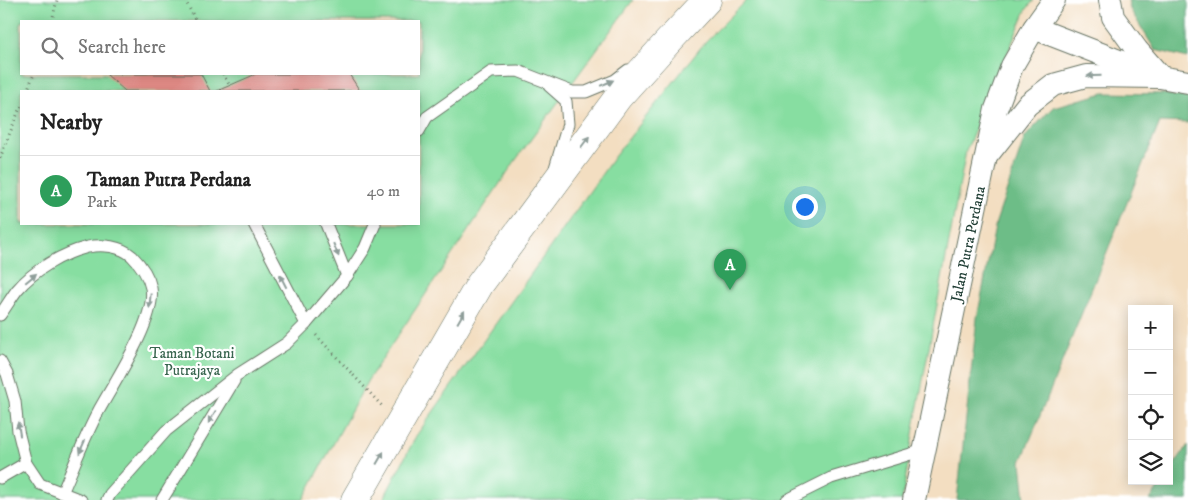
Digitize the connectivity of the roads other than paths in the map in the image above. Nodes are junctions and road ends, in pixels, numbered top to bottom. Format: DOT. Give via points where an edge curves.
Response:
graph roads {
  1 [pos="708,0"];
  2 [pos="1054,0"];
  3 [pos="1110,0"];
  4 [pos="1034,28"];
  5 [pos="666,44"];
  6 [pos="1160,77"];
  7 [pos="544,82"];
  8 [pos="1188,82"];
  9 [pos="420,129"];
  10 [pos="985,158"];
  11 [pos="549,191"];
  12 [pos="255,225"];
  13 [pos="326,225"];
  14 [pos="375,225"];
  15 [pos="347,276"];
  16 [pos="0,315"];
  17 [pos="306,324"];
  18 [pos="0,361"];
  19 [pos="237,375"];
  20 [pos="924,450"];
  21 [pos="26,463"];
  22 [pos="0,478"];
  23 [pos="62,492"];
  24 [pos="81,500"];
  25 [pos="106,500"];
  26 [pos="162,500"];
  27 [pos="355,500"];
  28 [pos="787,500"];
  29 [pos="914,500"];
  1 -- 5 [label="main road"];
  2 -- 4 [label="street, Jalan Putra Perdana"];
  3 -- 6 [label="street" via="1113,17"];
  4 -- 6 [label="street"];
  4 -- 10 [label="street, Jalan Putra Perdana" via="1012,66 996,109"];
  7 -- 5 [label="lane, one-way" via="572,92 586,92 615,80"];
  11 -- 5 [label="main road, one-way" via="619,96"];
  6 -- 8 [label="street"];
  6 -- 10 [label="street, one-way" via="1086,76 1053,86 1027,105"];
  7 -- 9 [label="lane" via="518,71 491,72 427,117"];
  7 -- 11 [label="lane" via="566,100 568,124"];
  10 -- 20 [label="street, Jalan Putra Perdana"];
  27 -- 11 [label="main road, one-way" via="480,284"];
  17 -- 12 [label="lane, one-way"];
  13 -- 15 [label="lane, one-way"];
  14 -- 15 [label="lane" via="365,248"];
  15 -- 17 [label="lane"];
  16 -- 23 [label="lane, one-way" via="17,290 32,276 89,247 107,245 129,253 143,266 151,288 150,309 144,323 125,366 97,413"];
  17 -- 19 [label="lane" via="286,343"];
  21 -- 18 [label="lane, one-way" via="15,401"];
  19 -- 25 [label="lane" via="166,431"];
  19 -- 26 [label="lane, one-way"];
  20 -- 28 [label="lane" via="831,478"];
  20 -- 29 [label="street, Jalan Putra Perdana"];
  21 -- 22 [label="lane"];
  21 -- 23 [label="lane" via="40,484"];
  23 -- 24 [label="lane"];
}
